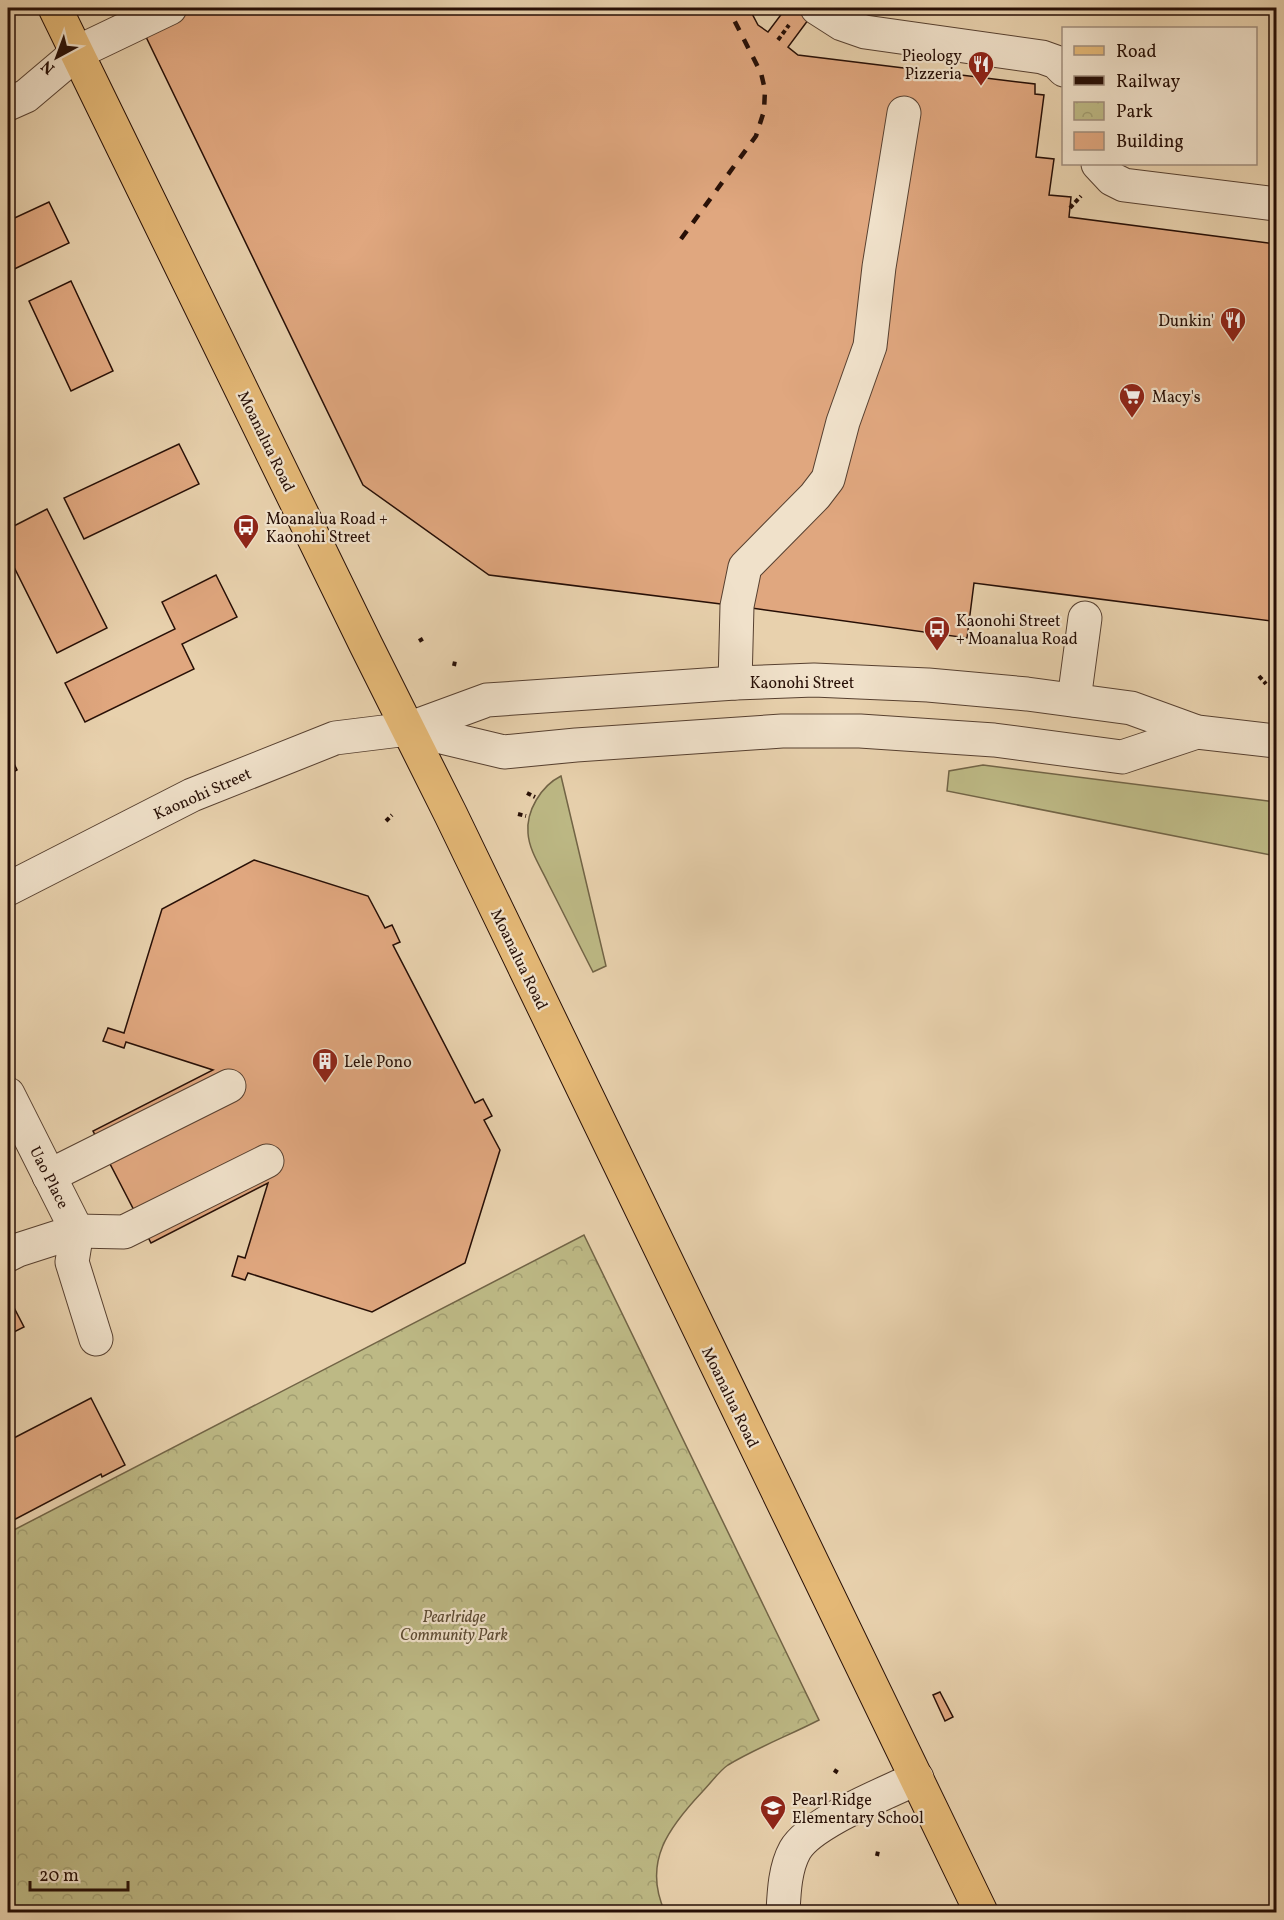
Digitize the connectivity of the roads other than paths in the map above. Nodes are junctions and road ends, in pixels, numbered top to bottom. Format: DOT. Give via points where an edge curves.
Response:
graph roads {
  1 [pos="55,8"];
  2 [pos="170,8"];
  3 [pos="806,12"];
  4 [pos="78,52"];
  5 [pos="1062,68"];
  6 [pos="8,104"];
  7 [pos="904,113"];
  8 [pos="1099,165"];
  9 [pos="1276,204"];
  10 [pos="1085,618"];
  11 [pos="735,683"];
  12 [pos="1074,700"];
  13 [pos="408,729"];
  14 [pos="1197,732"];
  15 [pos="1276,741"];
  16 [pos="8,889"];
  17 [pos="229,1086"];
  18 [pos="8,1095"];
  19 [pos="267,1161"];
  20 [pos="50,1176"];
  21 [pos="75,1246"];
  22 [pos="8,1256"];
  23 [pos="96,1339"];
  24 [pos="917,1778"];
  25 [pos="783,1912"];
  26 [pos="981,1912"];
  1 -- 4 [label="main road, Moanalua Road"];
  2 -- 4 [label="street"];
  3 -- 5 [label="street" via="865,32 1042,57"];
  4 -- 6 [label="street" via="26,96"];
  4 -- 13 [label="main road, Moanalua Road"];
  7 -- 11 [label="street" via="870,346 828,479 745,567 737,606"];
  8 -- 9 [label="street" via="1124,185"];
  10 -- 12 [label="street"];
  11 -- 12 [label="street, Kaonohi Street" via="814,680 917,684"];
  11 -- 13 [label="street, Kaonohi Street" via="488,700"];
  12 -- 14 [label="street, Kaonohi Street" via="1131,708"];
  13 -- 14 [label="street, Kaonohi Street" via="504,752 782,730 994,740 1122,757"];
  13 -- 16 [label="street, Kaonohi Street" via="335,738 192,795"];
  13 -- 24 [label="main road, Moanalua Road"];
  14 -- 15 [label="street, Kaonohi Street"];
  17 -- 20 [label="street"];
  18 -- 20 [label="street, Uao Place"];
  19 -- 21 [label="street" via="124,1232"];
  20 -- 21 [label="street, Uao Place"];
  21 -- 22 [label="street" via="18,1250"];
  21 -- 23 [label="street, Uao Place"];
  24 -- 25 [label="street" via="803,1839 790,1864"];
  24 -- 26 [label="main road, Moanalua Road"];
}
